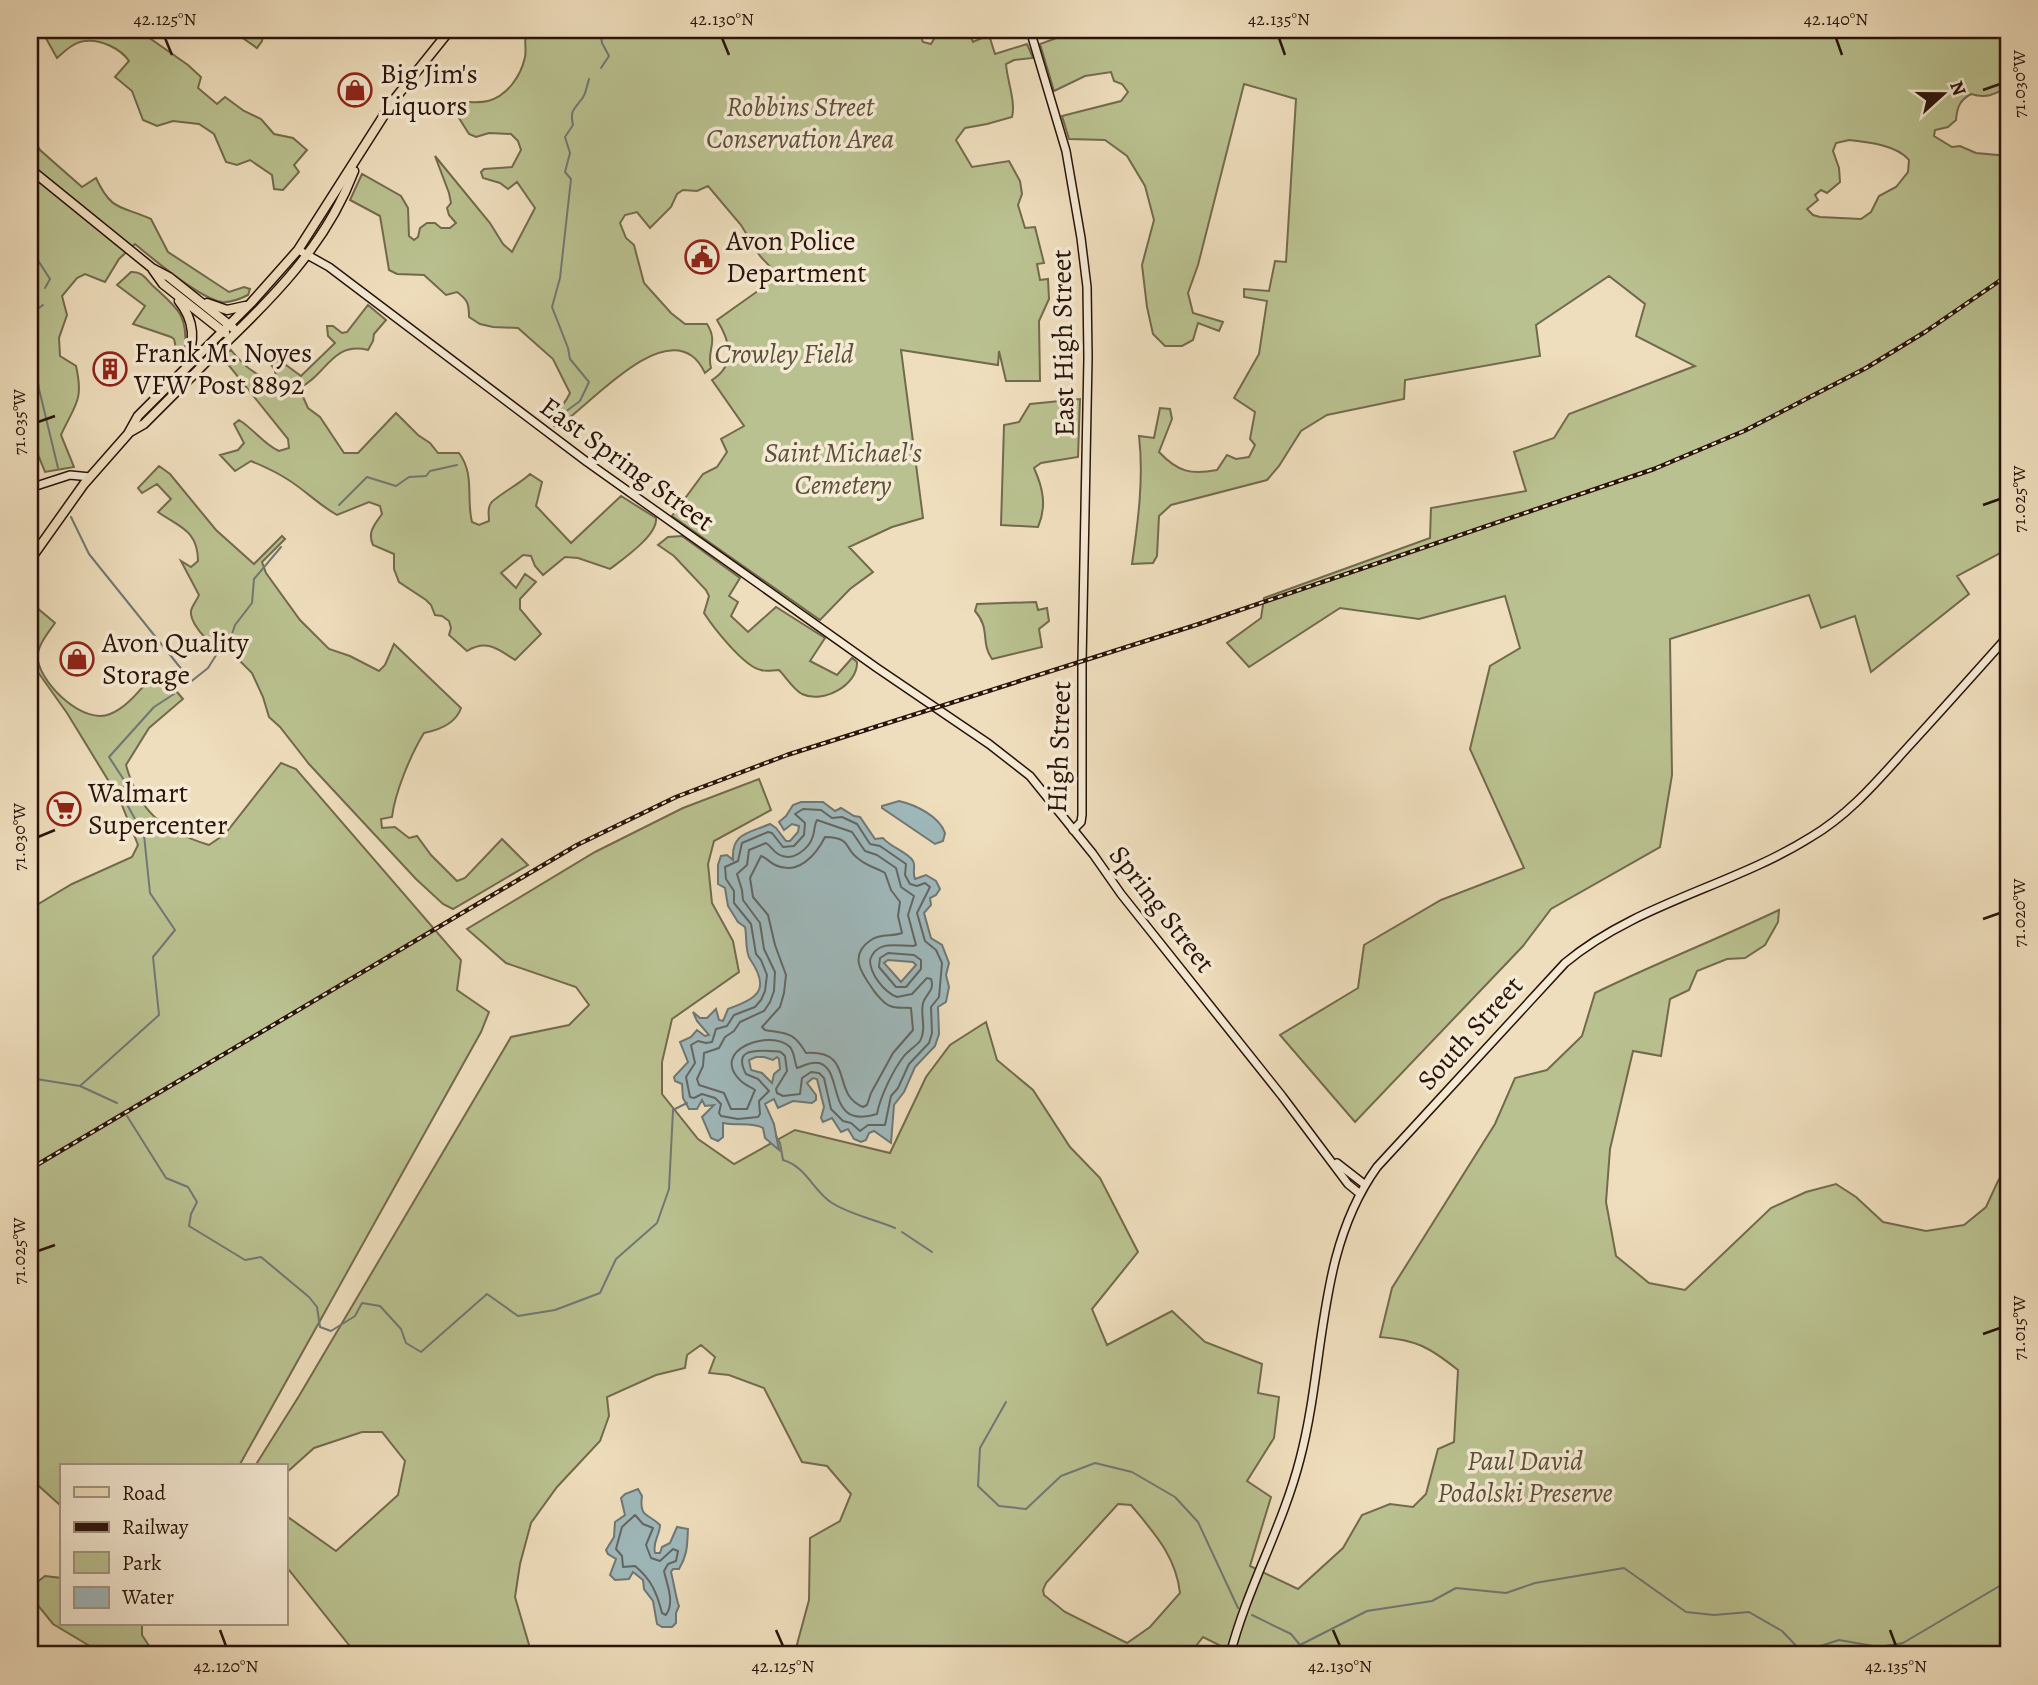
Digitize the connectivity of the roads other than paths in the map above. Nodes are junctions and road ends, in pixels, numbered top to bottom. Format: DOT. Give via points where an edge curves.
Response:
graph roads {
  1 [pos="450,30"];
  2 [pos="1030,30"];
  3 [pos="360,157"];
  4 [pos="30,169"];
  5 [pos="298,250"];
  6 [pos="307,255"];
  7 [pos="152,268"];
  8 [pos="163,284"];
  9 [pos="191,294"];
  10 [pos="251,303"];
  11 [pos="226,328"];
  12 [pos="234,336"];
  13 [pos="184,369"];
  14 [pos="128,434"];
  15 [pos="90,478"];
  16 [pos="30,488"];
  17 [pos="30,560"];
  18 [pos="2008,636"];
  19 [pos="1082,662"];
  20 [pos="935,708"];
  21 [pos="1073,830"];
  22 [pos="1333,1160"];
  23 [pos="1364,1184"];
  24 [pos="1359,1193"];
  25 [pos="1230,1655"];
  1 -- 3 [label="main road" via="399,93"];
  2 -- 19 [label="main road, East High Street" via="1066,151 1087,287"];
  3 -- 5 [label="main road"];
  3 -- 6 [label="main road" via="342,200"];
  4 -- 7 [label="main road"];
  5 -- 6 [label="main road, East Spring Street"];
  5 -- 10 [label="main road"];
  6 -- 12 [label="main road"];
  6 -- 20 [label="main road, East Spring Street" via="587,462"];
  7 -- 8 [label="main road"];
  7 -- 9 [label="main road"];
  8 -- 11 [label="main road"];
  8 -- 13 [label="main road" via="191,321 192,344"];
  9 -- 10 [label="main road" via="226,310"];
  9 -- 11 [label="main road"];
  10 -- 11 [label="main road"];
  11 -- 12 [label="main road"];
  11 -- 13 [label="main road"];
  12 -- 14 [label="main road" via="144,424"];
  13 -- 14 [label="main road" via="138,416"];
  14 -- 15 [label="main road"];
  15 -- 16 [label="main road" via="70,475"];
  15 -- 17 [label="main road"];
  18 -- 23 [label="main road, South Street" via="1839,819 1790,849 1626,923 1565,963"];
  19 -- 21 [label="main road, High Street" via="1082,815"];
  20 -- 21 [label="main road, Spring Street" via="1030,776"];
  21 -- 22 [label="main road, Spring Street"];
  22 -- 23 [label="main road, Spring Street"];
  22 -- 24 [label="main road, Spring Street"];
  23 -- 24 [label="main road, South Street"];
  24 -- 25 [label="main road, South Street" via="1334,1258 1298,1468"];
}
